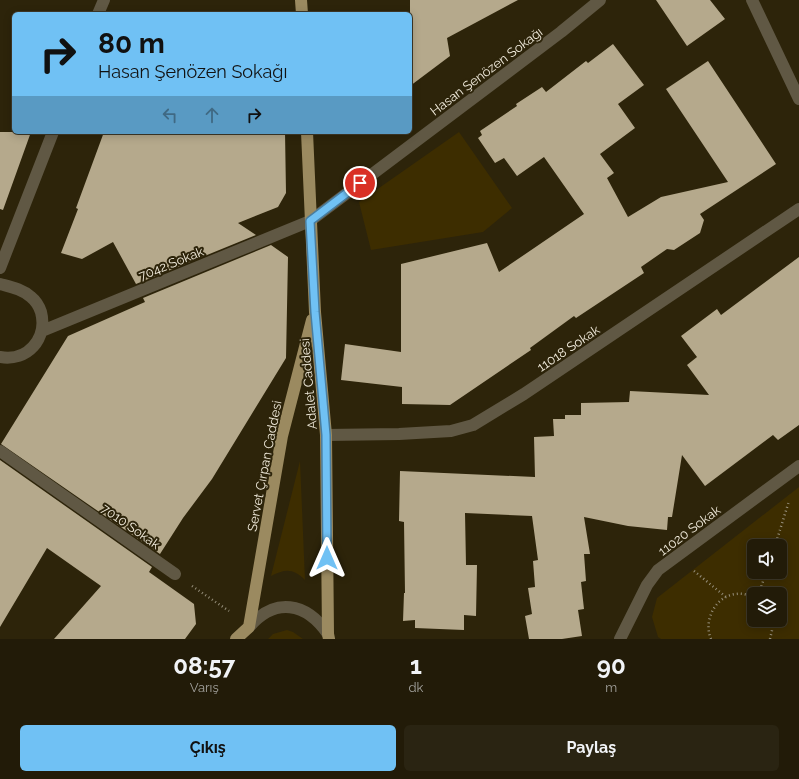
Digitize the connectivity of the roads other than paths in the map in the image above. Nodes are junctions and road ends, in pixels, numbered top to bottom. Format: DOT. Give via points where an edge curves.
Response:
graph roads {
  1 [pos="104,0"];
  2 [pos="301,0"];
  3 [pos="600,0"];
  4 [pos="752,0"];
  5 [pos="99,12"];
  6 [pos="302,12"];
  7 [pos="799,99"];
  8 [pos="51,134"];
  9 [pos="307,134"];
  10 [pos="799,209"];
  11 [pos="310,221"];
  12 [pos="0,268"];
  13 [pos="0,284"];
  14 [pos="315,312"];
  15 [pos="42,331"];
  16 [pos="0,357"];
  17 [pos="326,435"];
  18 [pos="0,451"];
  19 [pos="799,466"];
  20 [pos="175,574"];
  21 [pos="247,628"];
  22 [pos="328,636"];
  23 [pos="236,639"];
  24 [pos="620,639"];
  1 -- 5 [label="street"];
  2 -- 6 [label="main road"];
  3 -- 11 [label="street, Hasan Şenözen Sokağı"];
  4 -- 7 [label="street"];
  8 -- 12 [label="street"];
  9 -- 11 [label="main road, Adalet Caddesi"];
  10 -- 17 [label="street, 11018 Sokak" via="524,394 473,425 451,431"];
  11 -- 14 [label="main road, Adalet Caddesi"];
  11 -- 15 [label="street, 7042 Sokak"];
  13 -- 15 [label="street" via="23,291 32,298 39,307"];
  14 -- 17 [label="main road, Adalet Caddesi"];
  14 -- 21 [label="main road, Servet Çırpan Caddesi" via="282,436"];
  15 -- 16 [label="street" via="38,342 30,351 19,356"];
  17 -- 22 [label="main road, Adalet Caddesi"];
  18 -- 20 [label="street, 7010 Sokak"];
  19 -- 24 [label="street, 11020 Sokak" via="658,570 647,585"];
  21 -- 22 [label="street, Adalet Caddesi" via="269,610 296,608 309,613 320,622"];
  21 -- 23 [label="main road"];
}
